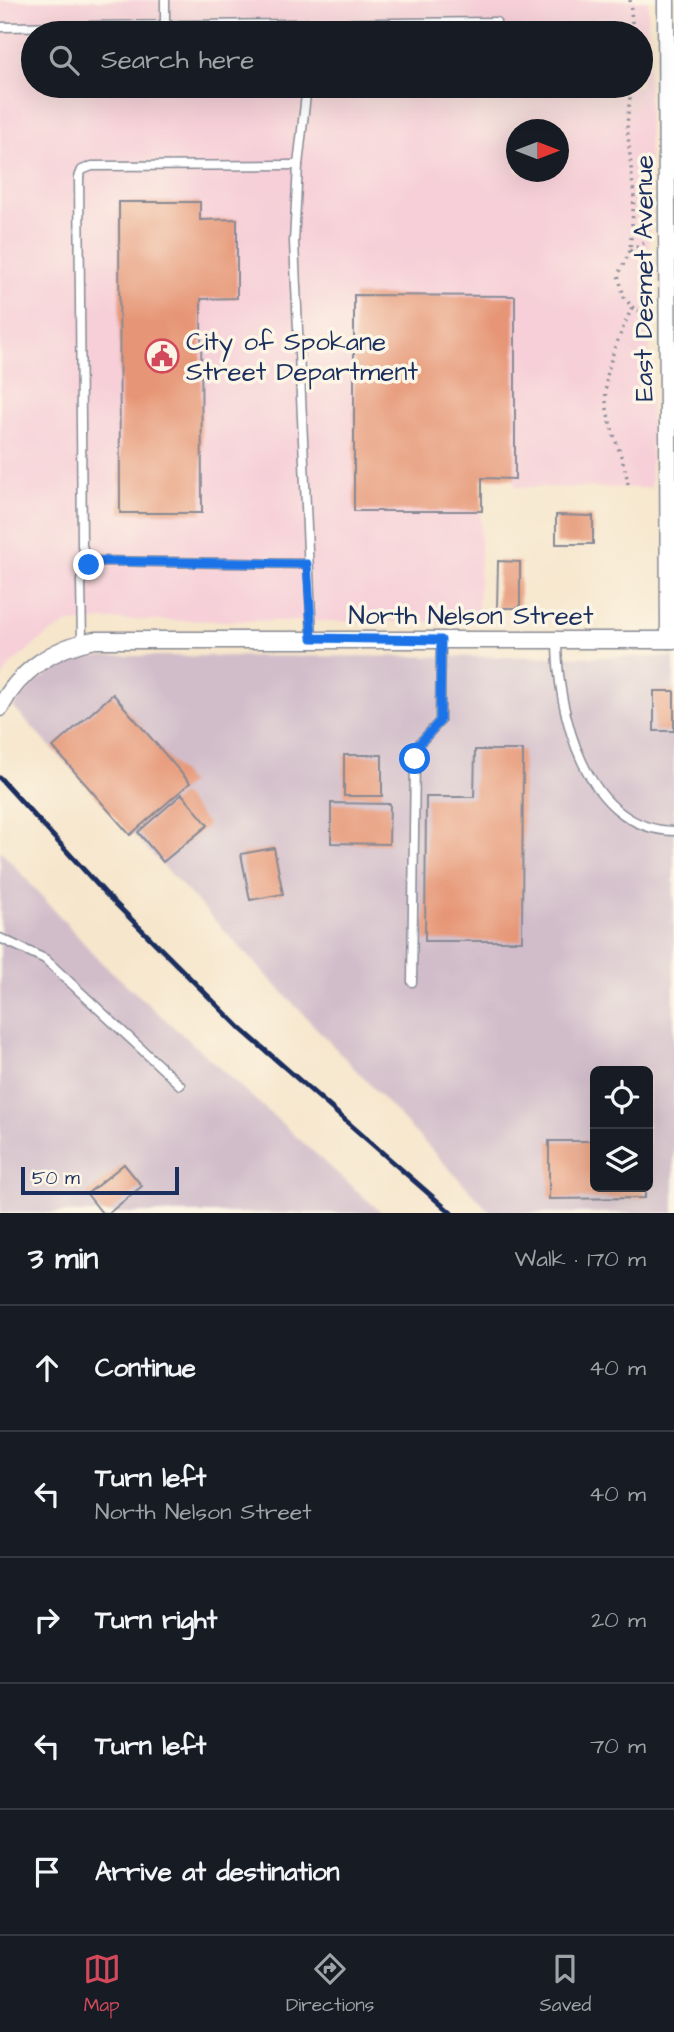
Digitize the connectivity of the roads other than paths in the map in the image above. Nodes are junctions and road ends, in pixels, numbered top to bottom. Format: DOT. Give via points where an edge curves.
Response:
graph roads {
  1 [pos="165,0"];
  2 [pos="666,0"];
  3 [pos="165,21"];
  4 [pos="0,27"];
  5 [pos="21,27"];
  6 [pos="306,98"];
  7 [pos="298,165"];
  8 [pos="671,288"];
  9 [pos="307,564"];
  10 [pos="89,565"];
  11 [pos="312,638"];
  12 [pos="441,640"];
  13 [pos="557,640"];
  14 [pos="672,640"];
  15 [pos="82,642"];
  16 [pos="0,708"];
  17 [pos="674,831"];
  18 [pos="0,938"];
  19 [pos="412,982"];
  20 [pos="180,1085"];
  1 -- 3 [label="lane"];
  2 -- 8 [label="street, East Desmet Avenue"];
  4 -- 5 [label="lane"];
  6 -- 7 [label="lane"];
  7 -- 9 [label="lane" via="294,242"];
  7 -- 10 [label="lane" via="92,166 82,170 82,546"];
  8 -- 14 [label="street, East Desmet Avenue"];
  9 -- 10 [label="lane" via="96,561"];
  9 -- 11 [label="lane"];
  10 -- 15 [label="lane" via="81,581"];
  11 -- 12 [label="street, North Nelson Street"];
  11 -- 15 [label="street, North Nelson Street"];
  12 -- 13 [label="street, North Nelson Street"];
  12 -- 19 [label="lane" via="440,721 419,744 415,759"];
  13 -- 14 [label="street, North Nelson Street"];
  13 -- 17 [label="lane" via="557,673 568,727 589,777 634,823"];
  15 -- 16 [label="street, North Nelson Street" via="30,669"];
  18 -- 20 [label="lane" via="45,959"];
}
